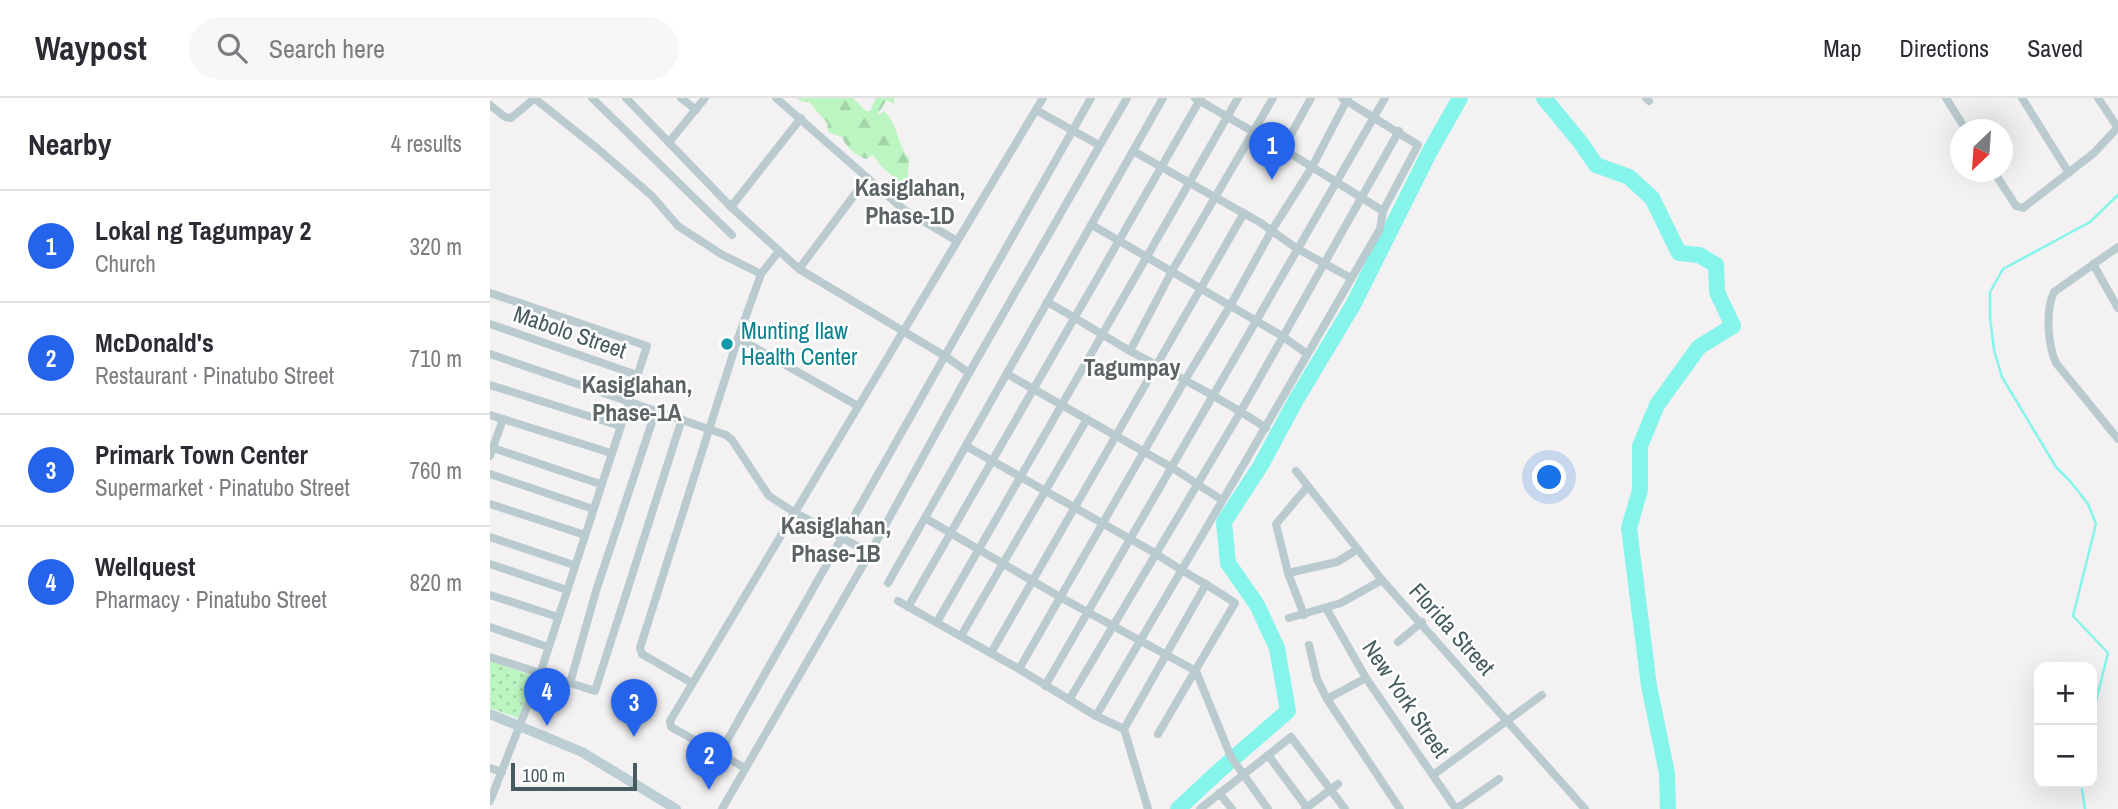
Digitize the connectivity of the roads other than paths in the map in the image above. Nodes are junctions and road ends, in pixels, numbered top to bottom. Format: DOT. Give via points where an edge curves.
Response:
graph roads {
  1 [pos="535,98"];
  2 [pos="592,98"];
  3 [pos="626,98"];
  4 [pos="681,98"];
  5 [pos="705,98"];
  6 [pos="776,98"];
  7 [pos="1042,98"];
  8 [pos="1091,98"];
  9 [pos="1127,98"];
  10 [pos="1163,98"];
  11 [pos="1238,98"];
  12 [pos="1273,98"];
  13 [pos="1311,98"];
  14 [pos="1385,98"];
  15 [pos="1946,98"];
  16 [pos="2022,98"];
  17 [pos="2098,98"];
  18 [pos="1198,99"];
  19 [pos="1346,99"];
  20 [pos="490,105"];
  21 [pos="696,110"];
  22 [pos="1036,110"];
  23 [pos="1228,117"];
  24 [pos="801,118"];
  25 [pos="1374,119"];
  26 [pos="1959,119"];
  27 [pos="2118,127"];
  28 [pos="1072,131"];
  29 [pos="1399,131"];
  30 [pos="1254,132"];
  31 [pos="670,141"];
  32 [pos="1099,145"];
  33 [pos="1283,149"];
  34 [pos="1133,150"];
  35 [pos="1162,167"];
  36 [pos="1312,167"];
  37 [pos="2069,173"];
  38 [pos="867,178"];
  39 [pos="1189,182"];
  40 [pos="2000,182"];
  41 [pos="1337,183"];
  42 [pos="1362,197"];
  43 [pos="1215,198"];
  44 [pos="731,206"];
  45 [pos="1383,211"];
  46 [pos="1244,214"];
  47 [pos="1092,225"];
  48 [pos="1272,230"];
  49 [pos="732,235"];
  50 [pos="957,241"];
  51 [pos="1120,241"];
  52 [pos="2118,247"];
  53 [pos="1296,248"];
  54 [pos="779,251"];
  55 [pos="1147,257"];
  56 [pos="1324,263"];
  57 [pos="2093,264"];
  58 [pos="799,269"];
  59 [pos="1172,271"];
  60 [pos="761,274"];
  61 [pos="1351,278"];
  62 [pos="1201,290"];
  63 [pos="490,293"];
  64 [pos="1047,302"];
  65 [pos="1230,306"];
  66 [pos="2118,308"];
  67 [pos="1076,317"];
  68 [pos="1255,321"];
  69 [pos="490,324"];
  70 [pos="902,332"];
  71 [pos="1102,335"];
  72 [pos="1282,336"];
  73 [pos="738,338"];
  74 [pos="1130,351"];
  75 [pos="1306,353"];
  76 [pos="490,354"];
  77 [pos="945,356"];
  78 [pos="1158,365"];
  79 [pos="970,373"];
  80 [pos="1007,374"];
  81 [pos="637,375"];
  82 [pos="1185,380"];
  83 [pos="490,385"];
  84 [pos="1034,388"];
  85 [pos="1212,395"];
  86 [pos="629,400"];
  87 [pos="1062,403"];
  88 [pos="858,406"];
  89 [pos="656,410"];
  90 [pos="1241,411"];
  91 [pos="490,415"];
  92 [pos="503,419"];
  93 [pos="682,419"];
  94 [pos="1087,419"];
  95 [pos="620,426"];
  96 [pos="709,428"];
  97 [pos="1266,428"];
  98 [pos="1116,435"];
  99 [pos="2118,439"];
  100 [pos="966,446"];
  101 [pos="491,452"];
  102 [pos="1144,452"];
  103 [pos="611,453"];
  104 [pos="992,460"];
  105 [pos="1171,467"];
  106 [pos="1296,471"];
  107 [pos="490,474"];
  108 [pos="1020,477"];
  109 [pos="1197,483"];
  110 [pos="600,484"];
  111 [pos="1308,486"];
  112 [pos="1045,491"];
  113 [pos="1222,500"];
  114 [pos="490,504"];
  115 [pos="1075,507"];
  116 [pos="593,509"];
  117 [pos="794,512"];
  118 [pos="925,518"];
  119 [pos="1103,523"];
  120 [pos="951,533"];
  121 [pos="585,535"];
  122 [pos="490,537"];
  123 [pos="842,537"];
  124 [pos="1130,540"];
  125 [pos="979,549"];
  126 [pos="1358,549"];
  127 [pos="870,553"];
  128 [pos="1155,553"];
  129 [pos="1003,562"];
  130 [pos="490,564"];
  131 [pos="574,565"];
  132 [pos="1181,572"];
  133 [pos="1288,573"];
  134 [pos="1032,580"];
  135 [pos="1382,580"];
  136 [pos="888,583"];
  137 [pos="1206,584"];
  138 [pos="567,590"];
  139 [pos="490,595"];
  140 [pos="1060,597"];
  141 [pos="898,601"];
  142 [pos="908,607"];
  143 [pos="1326,608"];
  144 [pos="1088,612"];
  145 [pos="1304,615"];
  146 [pos="558,617"];
  147 [pos="1289,618"];
  148 [pos="937,622"];
  149 [pos="1422,622"];
  150 [pos="1113,626"];
  151 [pos="490,627"];
  152 [pos="961,636"];
  153 [pos="1140,641"];
  154 [pos="1398,642"];
  155 [pos="1309,645"];
  156 [pos="548,647"];
  157 [pos="991,653"];
  158 [pos="1168,654"];
  159 [pos="490,657"];
  160 [pos="1019,669"];
  161 [pos="1196,671"];
  162 [pos="540,674"];
  163 [pos="1366,678"];
  164 [pos="570,683"];
  165 [pos="692,683"];
  166 [pos="1045,686"];
  167 [pos="1542,695"];
  168 [pos="1327,699"];
  169 [pos="1069,700"];
  170 [pos="490,714"];
  171 [pos="1096,716"];
  172 [pos="1507,721"];
  173 [pos="520,726"];
  174 [pos="1124,729"];
  175 [pos="1158,734"];
  176 [pos="720,753"];
  177 [pos="1268,755"];
  178 [pos="490,768"];
  179 [pos="745,768"];
  180 [pos="502,772"];
  181 [pos="1243,774"];
  182 [pos="1433,775"];
  183 [pos="1499,779"];
  184 [pos="1338,783"];
  185 [pos="1330,789"];
  186 [pos="1219,793"];
  187 [pos="490,802"];
  188 [pos="676,809"];
  189 [pos="722,809"];
  190 [pos="1148,809"];
  191 [pos="1200,809"];
  192 [pos="1232,809"];
  193 [pos="1268,809"];
  194 [pos="1307,809"];
  195 [pos="1345,809"];
  196 [pos="1400,809"];
  197 [pos="1456,809"];
  198 [pos="1585,809"];
  1 -- 20 [label="street" via="511,118"];
  1 -- 60 [label="street" via="652,196 678,226"];
  2 -- 49 [label="street"];
  3 -- 31 [label="street"];
  4 -- 21 [label="street"];
  5 -- 21 [label="street"];
  6 -- 24 [label="street"];
  7 -- 22 [label="street"];
  8 -- 28 [label="street"];
  9 -- 32 [label="street"];
  10 -- 34 [label="street"];
  11 -- 23 [label="street"];
  12 -- 30 [label="street"];
  13 -- 33 [label="street"];
  14 -- 25 [label="street"];
  15 -- 26 [label="street"];
  16 -- 37 [label="street"];
  17 -- 27 [label="street"];
  18 -- 23 [label="street"];
  18 -- 35 [label="street"];
  19 -- 25 [label="street"];
  19 -- 36 [label="street"];
  21 -- 31 [label="street"];
  22 -- 28 [label="street"];
  22 -- 50 [label="street"];
  23 -- 30 [label="street"];
  23 -- 39 [label="street"];
  24 -- 38 [label="street"];
  24 -- 44 [label="street"];
  25 -- 29 [label="street"];
  25 -- 41 [label="street"];
  27 -- 37 [label="street"];
  28 -- 32 [label="street"];
  28 -- 77 [label="street"];
  29 -- 42 [label="street"];
  29 -- 45 [label="street" via="1418,145"];
  30 -- 33 [label="street"];
  30 -- 43 [label="street"];
  31 -- 44 [label="street"];
  32 -- 79 [label="street"];
  33 -- 36 [label="street"];
  34 -- 35 [label="street"];
  34 -- 47 [label="street"];
  35 -- 39 [label="street"];
  35 -- 51 [label="street"];
  36 -- 41 [label="street"];
  36 -- 48 [label="street"];
  37 -- 40 [label="street" via="2023,208 2016,206"];
  38 -- 50 [label="street" via="903,209"];
  38 -- 58 [label="street"];
  39 -- 43 [label="street"];
  39 -- 55 [label="street"];
  41 -- 42 [label="street"];
  41 -- 53 [label="street"];
  42 -- 45 [label="street"];
  42 -- 56 [label="street"];
  43 -- 46 [label="street"];
  43 -- 59 [label="street"];
  44 -- 54 [label="street"];
  45 -- 61 [label="street" via="1380,229"];
  46 -- 48 [label="street"];
  46 -- 62 [label="street"];
  47 -- 51 [label="street"];
  47 -- 64 [label="street"];
  48 -- 53 [label="street"];
  48 -- 65 [label="street"];
  50 -- 70 [label="street"];
  51 -- 55 [label="street"];
  51 -- 67 [label="street"];
  52 -- 57 [label="street"];
  53 -- 56 [label="street"];
  53 -- 68 [label="street"];
  54 -- 58 [label="street"];
  54 -- 60 [label="street"];
  55 -- 59 [label="street"];
  55 -- 71 [label="street"];
  56 -- 61 [label="street"];
  56 -- 72 [label="street"];
  57 -- 66 [label="street"];
  57 -- 99 [label="street" via="2052,295 2050,349 2056,363"];
  58 -- 70 [label="street"];
  59 -- 62 [label="street"];
  59 -- 74 [label="street"];
  60 -- 73 [label="street"];
  61 -- 75 [label="street"];
  62 -- 65 [label="street"];
  62 -- 78 [label="street"];
  63 -- 81 [label="street" via="647,346"];
  64 -- 67 [label="street"];
  64 -- 80 [label="street"];
  65 -- 68 [label="street"];
  65 -- 82 [label="street"];
  67 -- 71 [label="street"];
  67 -- 84 [label="street"];
  68 -- 72 [label="street"];
  68 -- 85 [label="street"];
  69 -- 81 [label="street, Mabolo Street"];
  70 -- 77 [label="street"];
  70 -- 88 [label="street"];
  71 -- 74 [label="street"];
  71 -- 87 [label="street"];
  72 -- 75 [label="street"];
  72 -- 90 [label="street"];
  73 -- 88 [label="street"];
  73 -- 96 [label="street"];
  74 -- 78 [label="street"];
  75 -- 97 [label="street"];
  76 -- 86 [label="street"];
  77 -- 79 [label="street"];
  77 -- 123 [label="street"];
  78 -- 82 [label="street"];
  78 -- 98 [label="street"];
  79 -- 127 [label="street"];
  80 -- 84 [label="street"];
  80 -- 100 [label="street"];
  81 -- 86 [label="street"];
  82 -- 85 [label="street"];
  82 -- 102 [label="street"];
  83 -- 95 [label="street"];
  84 -- 87 [label="street"];
  84 -- 104 [label="street"];
  85 -- 90 [label="street"];
  85 -- 105 [label="street"];
  86 -- 89 [label="street"];
  86 -- 95 [label="street"];
  87 -- 94 [label="street"];
  87 -- 108 [label="street"];
  88 -- 117 [label="street"];
  89 -- 93 [label="street"];
  89 -- 164 [label="street"];
  90 -- 97 [label="street"];
  90 -- 109 [label="street"];
  91 -- 92 [label="street"];
  92 -- 101 [label="street"];
  92 -- 103 [label="street"];
  93 -- 96 [label="street"];
  93 -- 164 [label="street" via="595,691"];
  94 -- 98 [label="street"];
  94 -- 112 [label="street"];
  95 -- 103 [label="street"];
  96 -- 117 [label="street" via="729,437 769,496"];
  96 -- 165 [label="street" via="640,648 642,654"];
  97 -- 113 [label="street"];
  98 -- 102 [label="street"];
  98 -- 115 [label="street"];
  100 -- 104 [label="street"];
  100 -- 118 [label="street"];
  101 -- 110 [label="street"];
  102 -- 105 [label="street"];
  102 -- 119 [label="street"];
  103 -- 110 [label="street"];
  104 -- 108 [label="street"];
  104 -- 120 [label="street"];
  105 -- 109 [label="street"];
  105 -- 124 [label="street"];
  106 -- 111 [label="street, Florida Street"];
  107 -- 116 [label="street"];
  108 -- 112 [label="street"];
  108 -- 125 [label="street"];
  109 -- 113 [label="street"];
  109 -- 128 [label="street"];
  110 -- 116 [label="street"];
  111 -- 126 [label="street, Florida Street"];
  111 -- 133 [label="street" via="1276,524"];
  112 -- 115 [label="street"];
  112 -- 129 [label="street"];
  113 -- 132 [label="street"];
  114 -- 121 [label="street"];
  115 -- 119 [label="street"];
  115 -- 134 [label="street"];
  116 -- 121 [label="street"];
  117 -- 123 [label="street"];
  117 -- 165 [label="street"];
  118 -- 120 [label="street"];
  118 -- 136 [label="street"];
  119 -- 124 [label="street"];
  119 -- 140 [label="street"];
  120 -- 125 [label="street"];
  120 -- 142 [label="street"];
  121 -- 131 [label="street"];
  122 -- 131 [label="street"];
  123 -- 127 [label="street"];
  123 -- 176 [label="street"];
  124 -- 128 [label="street"];
  124 -- 144 [label="street"];
  125 -- 129 [label="street"];
  125 -- 148 [label="street"];
  126 -- 133 [label="street" via="1337,562"];
  126 -- 135 [label="street, Florida Street"];
  127 -- 179 [label="street"];
  128 -- 132 [label="street"];
  128 -- 150 [label="street"];
  129 -- 134 [label="street"];
  129 -- 152 [label="street"];
  130 -- 138 [label="street"];
  131 -- 138 [label="street"];
  132 -- 137 [label="street"];
  132 -- 153 [label="street"];
  133 -- 145 [label="street"];
  134 -- 140 [label="street"];
  134 -- 157 [label="street"];
  135 -- 143 [label="street"];
  135 -- 149 [label="street, Florida Street"];
  137 -- 158 [label="street"];
  137 -- 161 [label="street" via="1235,603"];
  138 -- 146 [label="street"];
  139 -- 146 [label="street"];
  140 -- 144 [label="street"];
  140 -- 160 [label="street"];
  141 -- 142 [label="street"];
  142 -- 148 [label="street"];
  143 -- 145 [label="street"];
  143 -- 163 [label="street, New York Street"];
  144 -- 150 [label="street"];
  144 -- 166 [label="street"];
  145 -- 147 [label="street"];
  146 -- 156 [label="street"];
  148 -- 152 [label="street"];
  149 -- 154 [label="street"];
  149 -- 172 [label="street, Florida Street"];
  150 -- 153 [label="street"];
  150 -- 169 [label="street"];
  151 -- 156 [label="street"];
  152 -- 157 [label="street"];
  153 -- 158 [label="street"];
  153 -- 171 [label="street"];
  155 -- 168 [label="street"];
  156 -- 162 [label="street"];
  157 -- 160 [label="street"];
  158 -- 161 [label="street"];
  158 -- 174 [label="street"];
  159 -- 162 [label="street"];
  160 -- 166 [label="street"];
  161 -- 175 [label="street"];
  161 -- 181 [label="street" via="1231,757"];
  162 -- 164 [label="street"];
  162 -- 173 [label="street"];
  163 -- 168 [label="street"];
  163 -- 182 [label="street, New York Street"];
  165 -- 176 [label="street" via="669,724"];
  166 -- 169 [label="street"];
  167 -- 172 [label="street"];
  168 -- 196 [label="street"];
  169 -- 171 [label="street"];
  170 -- 173 [label="street"];
  171 -- 174 [label="street"];
  172 -- 182 [label="street"];
  172 -- 198 [label="street, Florida Street"];
  173 -- 180 [label="street"];
  173 -- 188 [label="street" via="582,752"];
  174 -- 190 [label="street"];
  176 -- 179 [label="street"];
  177 -- 181 [label="street"];
  177 -- 185 [label="street" via="1291,737"];
  177 -- 194 [label="street"];
  178 -- 180 [label="street"];
  179 -- 189 [label="street"];
  180 -- 187 [label="street"];
  181 -- 186 [label="street"];
  181 -- 193 [label="street"];
  182 -- 197 [label="street, New York Street"];
  183 -- 197 [label="street"];
  184 -- 185 [label="street"];
  185 -- 194 [label="street"];
  185 -- 195 [label="street"];
  186 -- 191 [label="street"];
  186 -- 192 [label="street"];
}
